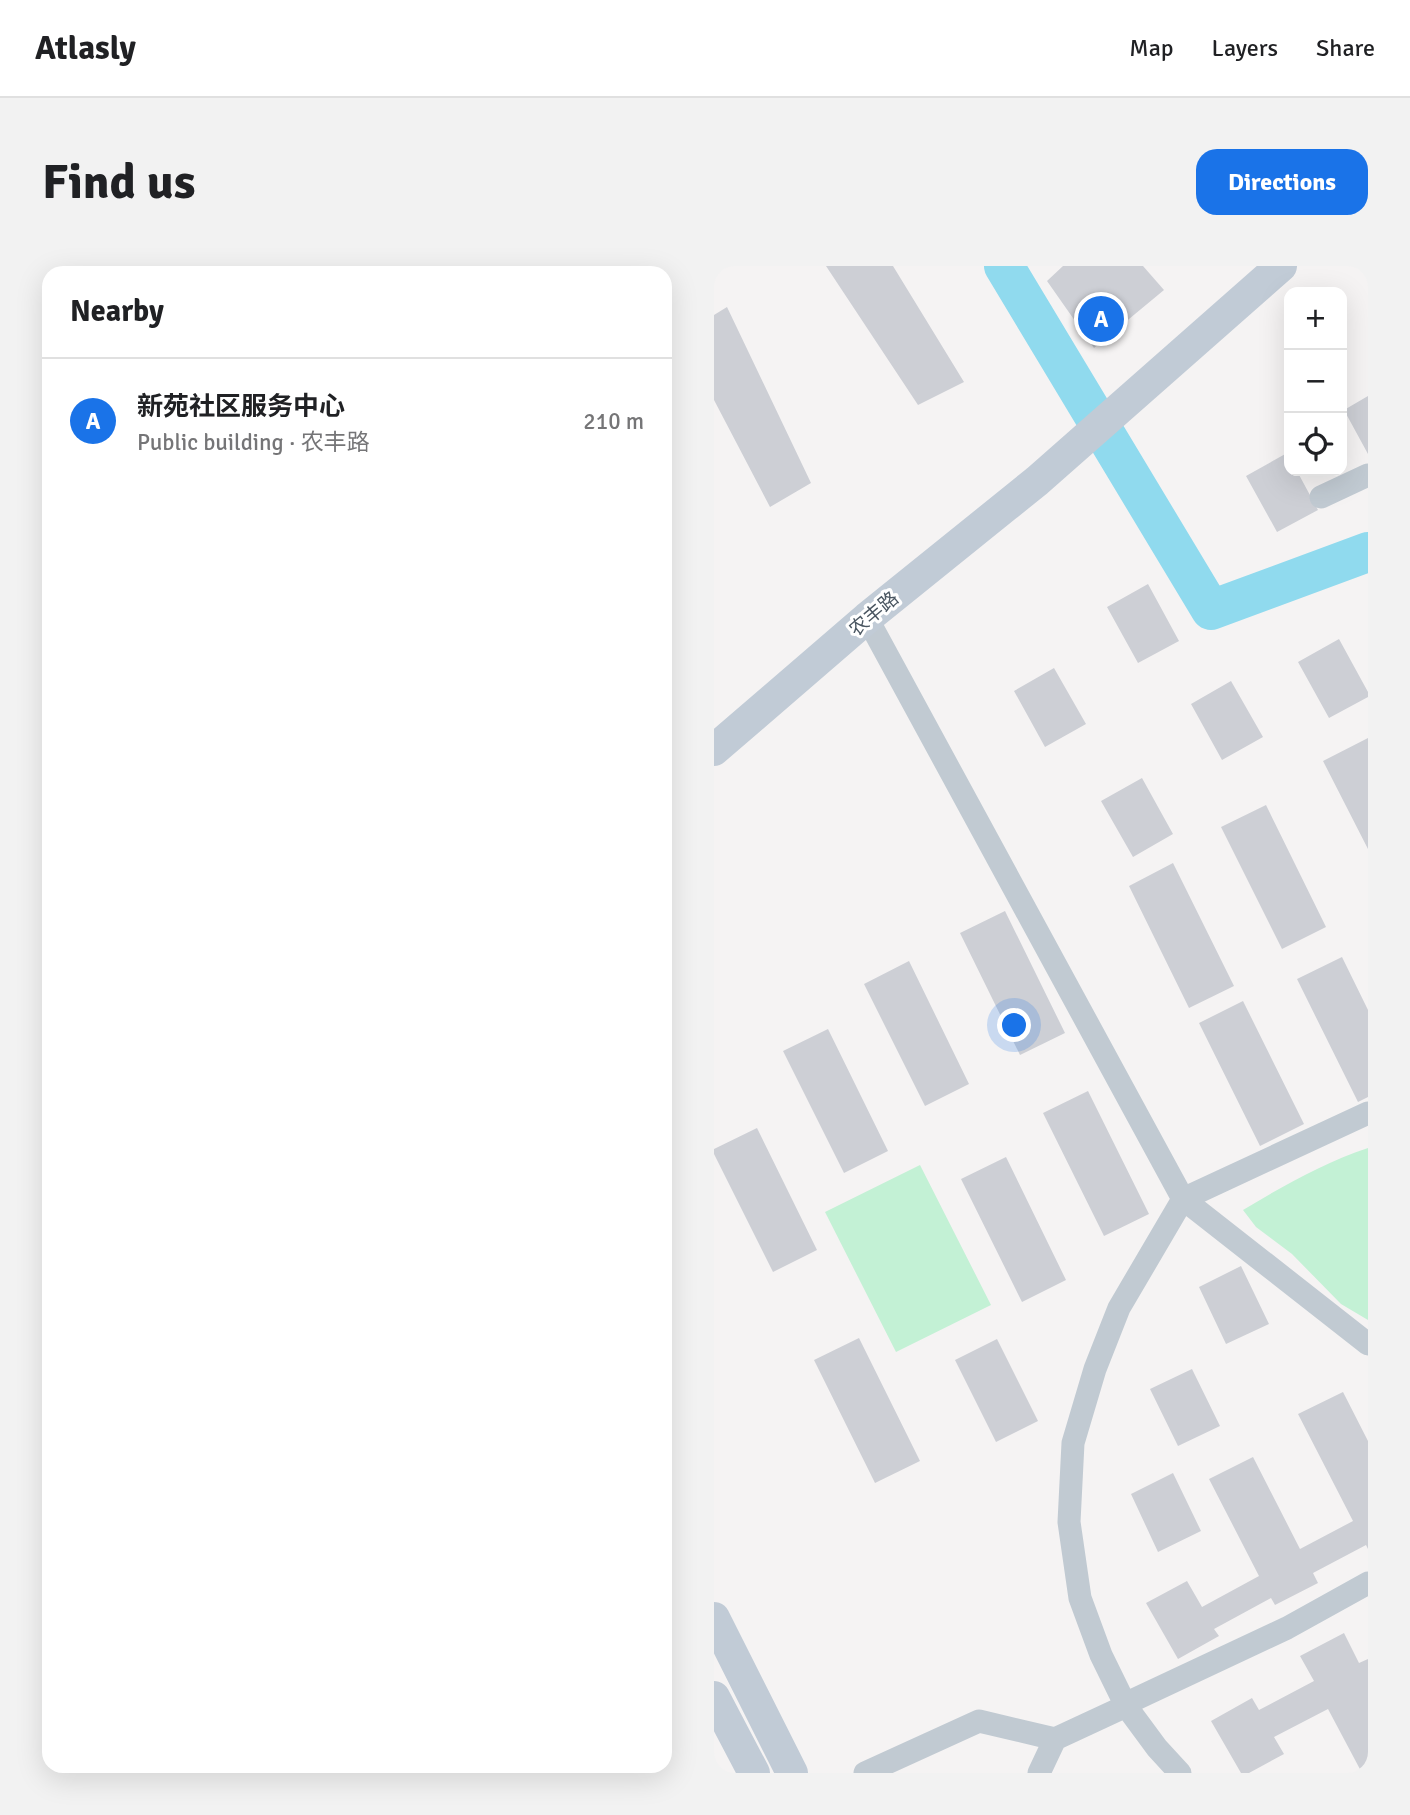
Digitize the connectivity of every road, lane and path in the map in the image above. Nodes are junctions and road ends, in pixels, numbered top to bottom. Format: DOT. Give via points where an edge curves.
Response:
graph roads {
  1 [pos="1281,266"];
  2 [pos="1368,475"];
  3 [pos="1321,497"];
  4 [pos="867,618"];
  5 [pos="714,750"];
  6 [pos="1368,1113"];
  7 [pos="1183,1199"];
  8 [pos="1368,1344"];
  9 [pos="1368,1583"];
  10 [pos="714,1618"];
  11 [pos="714,1697"];
  12 [pos="1126,1705"];
  13 [pos="1055,1739"];
  14 [pos="754,1773"];
  15 [pos="792,1773"];
  16 [pos="865,1773"];
  17 [pos="1039,1773"];
  18 [pos="1180,1773"];
  1 -- 4 [label="main road, 农丰路" via="1037,481"];
  2 -- 3 [label="street"];
  4 -- 5 [label="main road, 农丰路"];
  4 -- 7 [label="street"];
  6 -- 7 [label="street"];
  7 -- 8 [label="street"];
  7 -- 12 [label="street" via="1119,1308 1073,1443 1069,1522 1080,1598"];
  9 -- 12 [label="street" via="1287,1628"];
  10 -- 15 [label="main road"];
  11 -- 14 [label="main road"];
  12 -- 13 [label="street"];
  12 -- 18 [label="street"];
  13 -- 16 [label="street" via="979,1721"];
  13 -- 17 [label="street"];
}
